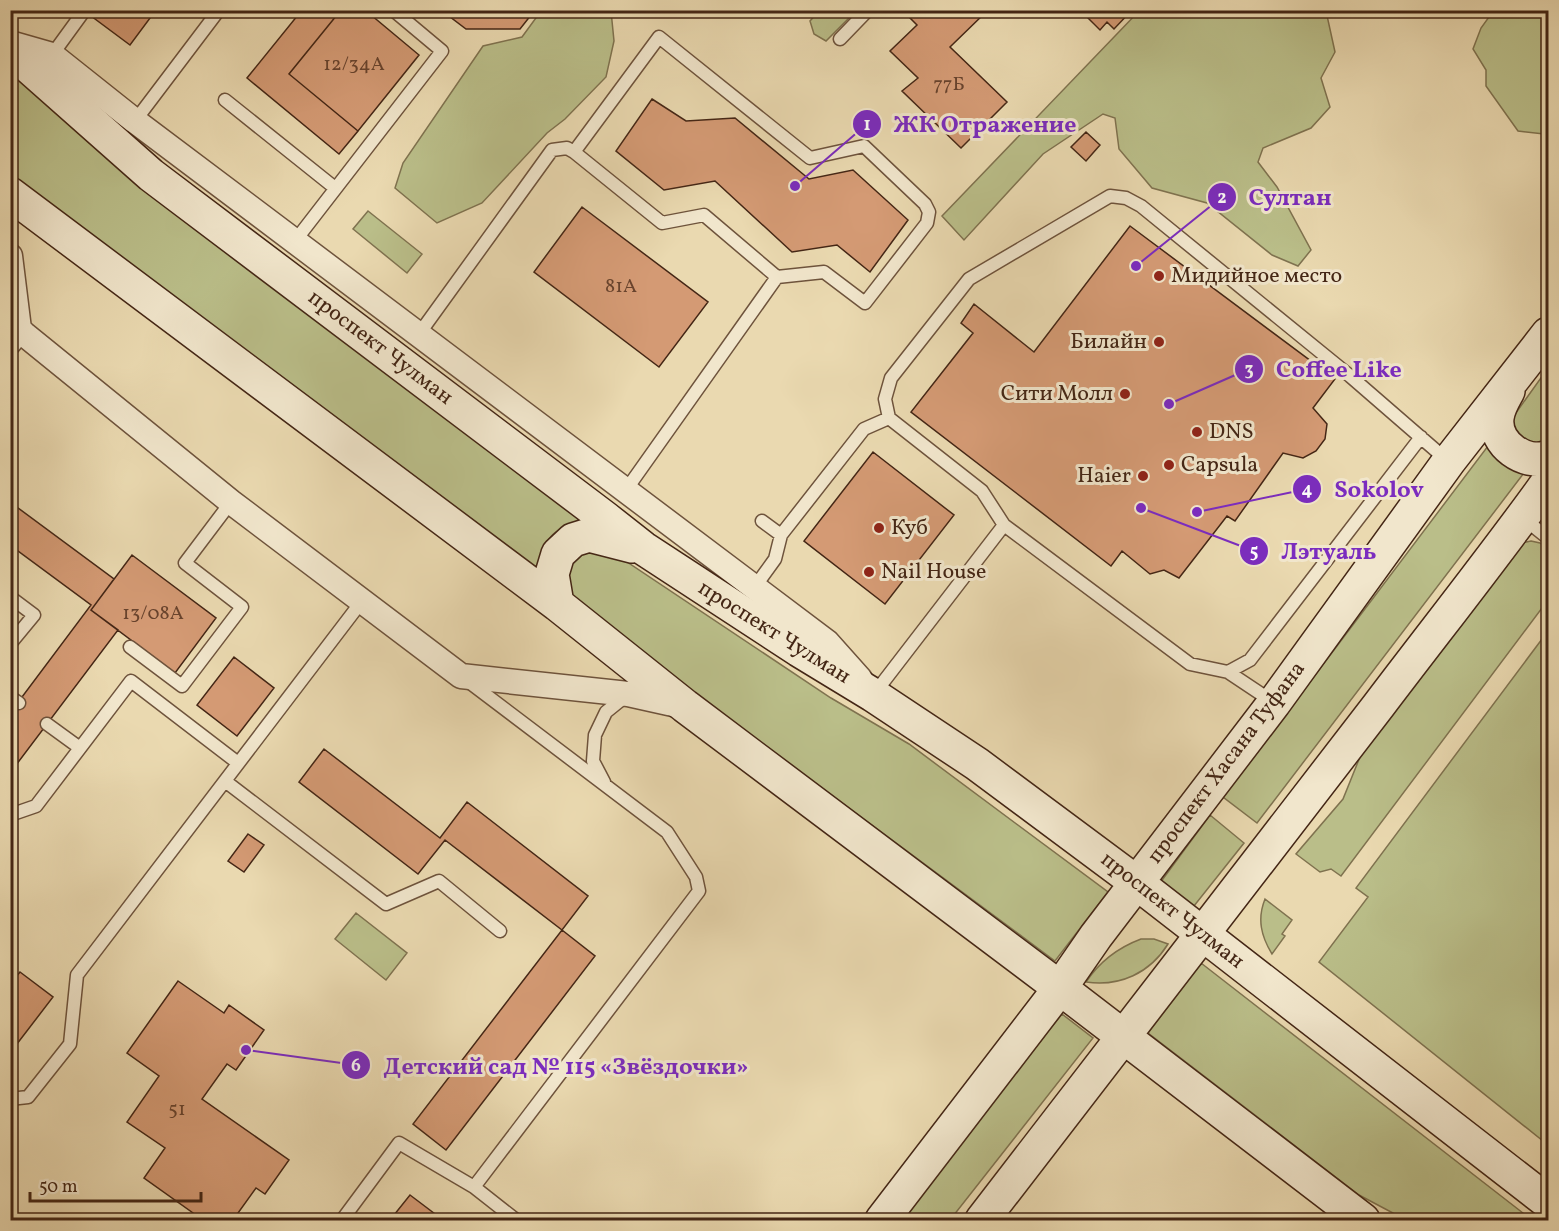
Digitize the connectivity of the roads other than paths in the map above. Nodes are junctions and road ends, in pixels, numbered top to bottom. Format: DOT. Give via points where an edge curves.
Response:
graph roads {
  1 [pos="219,10"];
  2 [pos="393,10"];
  3 [pos="868,10"];
  4 [pos="84,11"];
  5 [pos="840,39"];
  6 [pos="10,43"];
  7 [pos="10,50"];
  8 [pos="52,55"];
  9 [pos="225,100"];
  10 [pos="135,121"];
  11 [pos="574,152"];
  12 [pos="335,188"];
  13 [pos="10,194"];
  14 [pos="295,241"];
  15 [pos="10,256"];
  16 [pos="777,277"];
  17 [pos="16,334"];
  18 [pos="418,334"];
  19 [pos="1548,334"];
  20 [pos="1514,379"];
  21 [pos="888,418"];
  22 [pos="1421,437"];
  23 [pos="1548,457"];
  24 [pos="1449,461"];
  25 [pos="1548,482"];
  26 [pos="626,490"];
  27 [pos="231,502"];
  28 [pos="1522,518"];
  29 [pos="762,521"];
  30 [pos="1004,525"];
  31 [pos="781,535"];
  32 [pos="1548,538"];
  33 [pos="643,548"];
  34 [pos="754,588"];
  35 [pos="10,597"];
  36 [pos="362,601"];
  37 [pos="557,603"];
  38 [pos="10,644"];
  39 [pos="130,646"];
  40 [pos="1228,672"];
  41 [pos="461,676"];
  42 [pos="628,694"];
  43 [pos="873,695"];
  44 [pos="1274,703"];
  45 [pos="685,706"];
  46 [pos="47,724"];
  47 [pos="80,748"];
  48 [pos="238,763"];
  49 [pos="225,781"];
  50 [pos="606,786"];
  51 [pos="10,815"];
  52 [pos="1137,883"];
  53 [pos="500,931"];
  54 [pos="1202,934"];
  55 [pos="1060,988"];
  56 [pos="1123,1037"];
  57 [pos="10,1099"];
  58 [pos="474,1187"];
  59 [pos="1548,1202"];
  60 [pos="342,1221"];
  61 [pos="516,1221"];
  62 [pos="882,1221"];
  63 [pos="982,1221"];
  64 [pos="1363,1221"];
  1 -- 10 [label="lane"];
  2 -- 12 [label="lane" via="442,51"];
  3 -- 5 [label="lane"];
  4 -- 8 [label="lane"];
  6 -- 8 [label="street"];
  7 -- 33 [label="main road, проспект Чулман" via="151,175"];
  8 -- 10 [label="street"];
  9 -- 12 [label="lane"];
  10 -- 14 [label="street"];
  11 -- 16 [label="lane" via="662,223 704,215"];
  11 -- 16 [label="lane" via="659,37 810,158 864,147 929,212 927,223 865,303 824,272"];
  11 -- 18 [label="lane" via="567,148 552,150"];
  12 -- 14 [label="lane"];
  13 -- 37 [label="main road"];
  14 -- 18 [label="street"];
  15 -- 17 [label="street"];
  16 -- 26 [label="lane"];
  17 -- 27 [label="street"];
  18 -- 26 [label="street"];
  19 -- 20 [label="main road, проспект Хасана Туфана"];
  20 -- 23 [label="main road" via="1497,420 1505,445 1524,457"];
  20 -- 24 [label="main road, проспект Хасана Туфана"];
  21 -- 22 [label="lane" via="885,399 891,378 969,279 1110,196 1126,198 1141,206"];
  21 -- 30 [label="lane" via="982,491"];
  21 -- 31 [label="lane" via="864,429"];
  22 -- 24 [label="lane"];
  22 -- 40 [label="lane" via="1250,660"];
  24 -- 44 [label="main road, проспект Хасана Туфана"];
  25 -- 28 [label="main road"];
  26 -- 34 [label="street"];
  27 -- 36 [label="street"];
  27 -- 39 [label="lane" via="184,563 242,607 182,686"];
  28 -- 32 [label="lane"];
  28 -- 54 [label="main road"];
  29 -- 31 [label="lane"];
  30 -- 40 [label="lane" via="1190,664"];
  30 -- 43 [label="lane"];
  31 -- 34 [label="lane" via="775,559"];
  33 -- 37 [label="main road" via="589,535 573,540 558,554 552,574"];
  33 -- 43 [label="main road, проспект Чулман"];
  34 -- 43 [label="street" via="827,642"];
  35 -- 38 [label="lane" via="34,615"];
  36 -- 41 [label="street"];
  36 -- 48 [label="lane"];
  37 -- 45 [label="main road"];
  40 -- 44 [label="lane"];
  41 -- 42 [label="street"];
  41 -- 50 [label="lane"];
  42 -- 45 [label="street"];
  42 -- 50 [label="lane" via="606,712 595,735 593,761"];
  43 -- 52 [label="main road, проспект Чулман" via="977,765"];
  44 -- 52 [label="main road, проспект Хасана Туфана"];
  45 -- 55 [label="main road"];
  46 -- 47 [label="lane"];
  47 -- 48 [label="lane" via="131,681"];
  47 -- 51 [label="lane" via="36,806"];
  48 -- 49 [label="lane"];
  49 -- 53 [label="lane" via="386,904 439,881"];
  49 -- 57 [label="lane" via="77,975 70,1044 28,1097"];
  50 -- 58 [label="lane" via="667,832 696,877 699,891"];
  52 -- 54 [label="main road, проспект Чулман"];
  52 -- 55 [label="main road, проспект Хасана Туфана"];
  54 -- 56 [label="main road"];
  54 -- 59 [label="main road, проспект Чулман"];
  55 -- 56 [label="main road"];
  55 -- 62 [label="main road, проспект Хасана Туфана"];
  56 -- 63 [label="main road"];
  56 -- 64 [label="main road"];
  58 -- 60 [label="lane" via="399,1143"];
  58 -- 61 [label="lane"];
}
